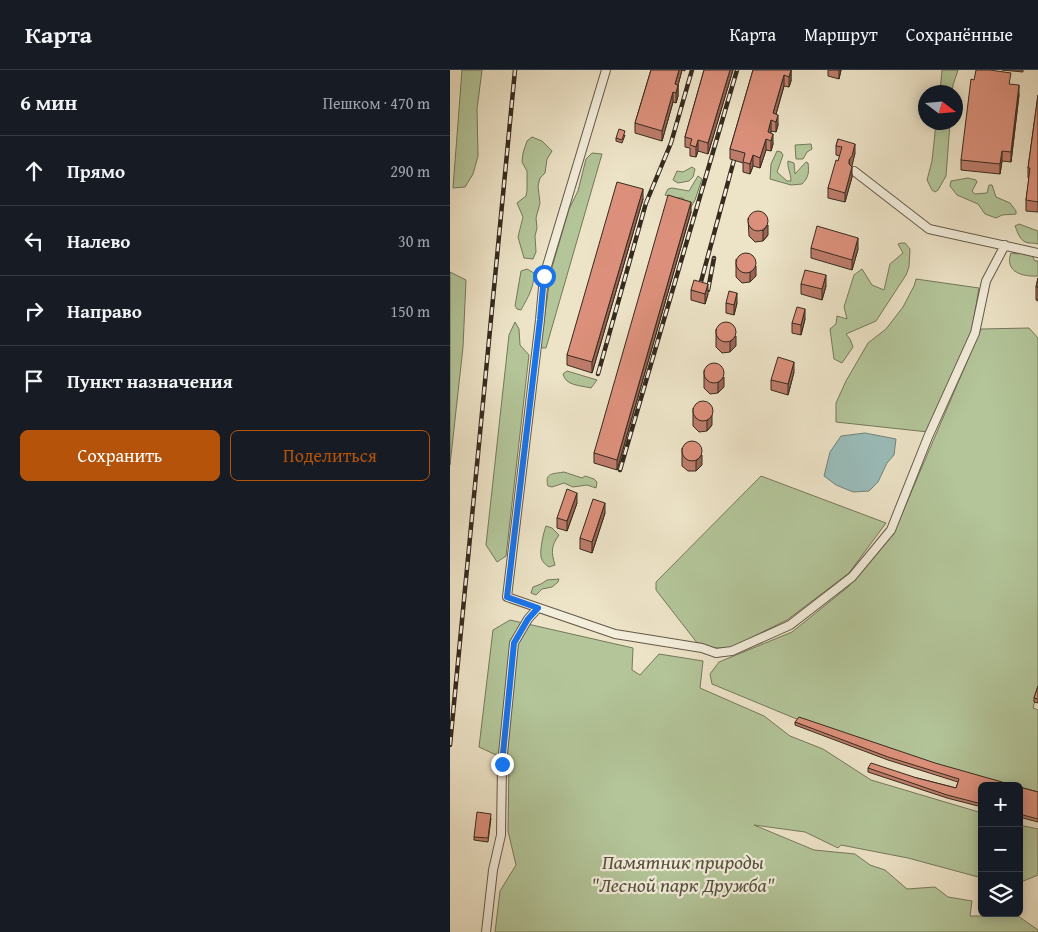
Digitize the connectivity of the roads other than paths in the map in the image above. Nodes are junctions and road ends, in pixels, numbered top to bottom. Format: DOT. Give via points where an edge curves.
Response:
graph roads {
  1 [pos="605,73"];
  2 [pos="854,171"];
  3 [pos="1005,245"];
  4 [pos="1038,253"];
  5 [pos="538,608"];
  6 [pos="486,932"];
  1 -- 5 [label="street" via="544,276 507,597"];
  2 -- 3 [label="street" via="929,229"];
  3 -- 4 [label="street"];
  3 -- 5 [label="street" via="986,281 975,333 928,436 891,530 852,577 790,625 732,651 716,653 615,634"];
  5 -- 6 [label="street" via="514,643 502,764 501,835 493,870"];
}
